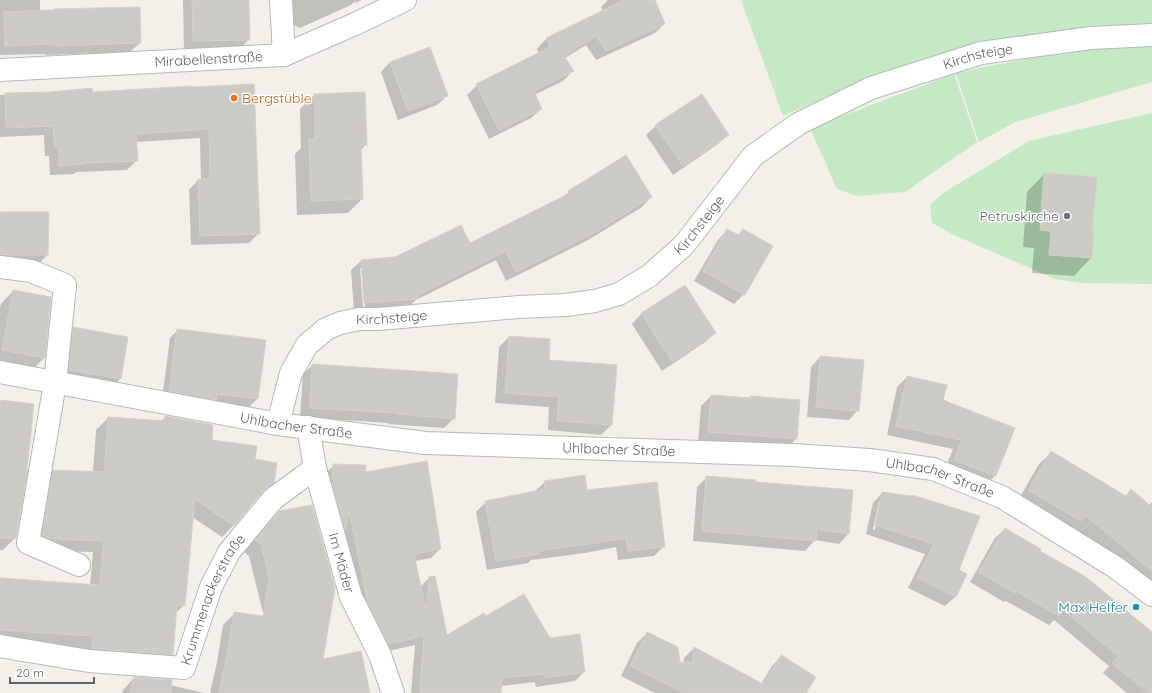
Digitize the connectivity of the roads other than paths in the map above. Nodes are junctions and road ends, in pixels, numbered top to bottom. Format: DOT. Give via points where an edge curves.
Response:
graph roads {
  1 [pos="281,0"];
  2 [pos="405,0"];
  3 [pos="1152,35"];
  4 [pos="284,55"];
  5 [pos="0,70"];
  6 [pos="0,267"];
  7 [pos="0,372"];
  8 [pos="55,382"];
  9 [pos="278,424"];
  10 [pos="308,427"];
  11 [pos="314,468"];
  12 [pos="79,565"];
  13 [pos="1152,595"];
  14 [pos="0,646"];
  15 [pos="393,693"];
  1 -- 4 [label="street"];
  2 -- 4 [label="street, Mirabellenstraße"];
  3 -- 9 [label="street, Kirchsteige" via="1091,38 981,52 871,88 798,124 753,156 684,245 650,276 618,294 595,301 566,305 358,319 326,329 307,345 291,374"];
  4 -- 5 [label="street, Mirabellenstraße"];
  6 -- 8 [label="street" via="31,271 65,285"];
  7 -- 8 [label="street, Uhlbacher Straße"];
  8 -- 9 [label="street, Uhlbacher Straße"];
  8 -- 12 [label="street" via="28,543"];
  9 -- 10 [label="street, Uhlbacher Straße"];
  10 -- 11 [label="street, Im Mäder"];
  10 -- 13 [label="street, Uhlbacher Straße" via="425,443 792,455 870,460 933,469 1002,497 1114,567"];
  11 -- 14 [label="street, Krummenackerstraße" via="273,499 228,552 211,587 184,668 89,661"];
  11 -- 15 [label="street, Im Mäder" via="351,597 380,655"];
}
